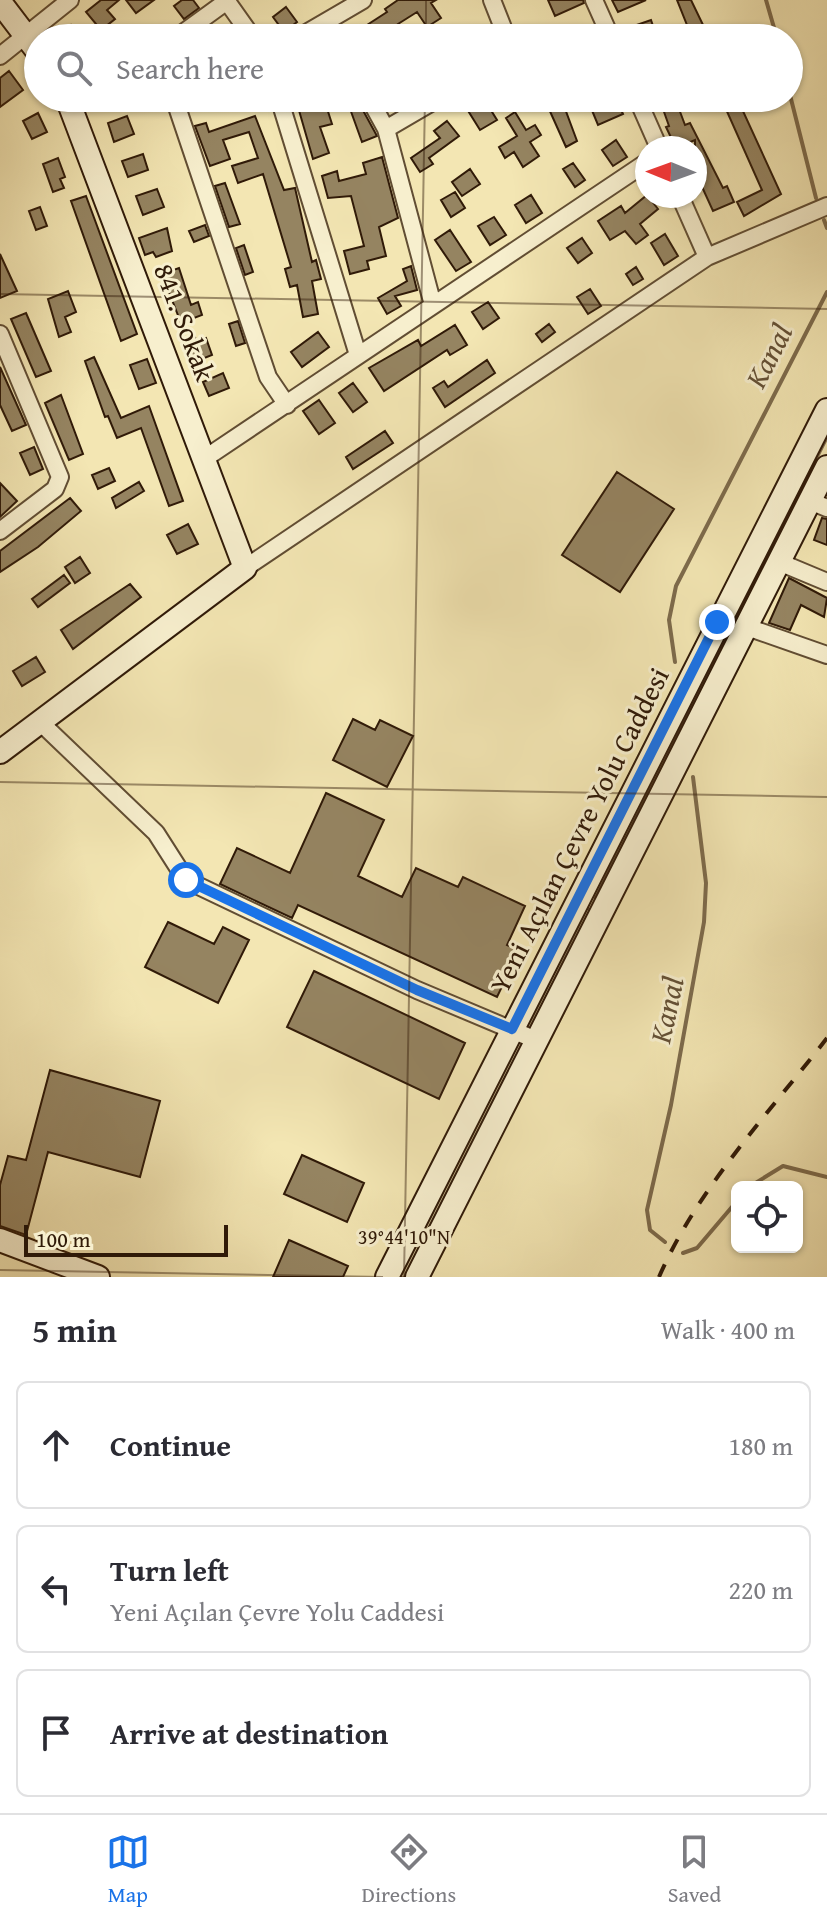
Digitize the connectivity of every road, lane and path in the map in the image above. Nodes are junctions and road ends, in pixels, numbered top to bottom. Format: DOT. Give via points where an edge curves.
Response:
graph roads {
  1 [pos="70,0"];
  2 [pos="363,0"];
  3 [pos="492,0"];
  4 [pos="594,0"];
  5 [pos="226,1"];
  6 [pos="0,2"];
  7 [pos="327,22"];
  8 [pos="49,24"];
  9 [pos="195,24"];
  10 [pos="243,24"];
  11 [pos="323,24"];
  12 [pos="501,24"];
  13 [pos="605,24"];
  14 [pos="24,33"];
  15 [pos="24,46"];
  16 [pos="0,56"];
  17 [pos="72,112"];
  18 [pos="179,112"];
  19 [pos="283,112"];
  20 [pos="377,112"];
  21 [pos="415,112"];
  22 [pos="643,112"];
  23 [pos="386,129"];
  24 [pos="654,136"];
  25 [pos="635,170"];
  26 [pos="827,206"];
  27 [pos="685,208"];
  28 [pos="707,257"];
  29 [pos="433,305"];
  30 [pos="2,346"];
  31 [pos="358,355"];
  32 [pos="287,405"];
  33 [pos="827,410"];
  34 [pos="204,459"];
  35 [pos="827,467"];
  36 [pos="818,504"];
  37 [pos="0,531"];
  38 [pos="779,562"];
  39 [pos="245,568"];
  40 [pos="827,582"];
  41 [pos="747,627"];
  42 [pos="827,655"];
  43 [pos="40,722"];
  44 [pos="0,752"];
  45 [pos="512,1029"];
  46 [pos="536,1040"];
  47 [pos="0,1240"];
  48 [pos="98,1277"];
  49 [pos="387,1277"];
  50 [pos="417,1277"];
  1 -- 8 [label="street"];
  2 -- 7 [label="street"];
  3 -- 12 [label="street"];
  4 -- 13 [label="street"];
  5 -- 9 [label="street"];
  5 -- 10 [label="street"];
  6 -- 14 [label="main road"];
  7 -- 11 [label="street"];
  15 -- 16 [label="street"];
  17 -- 34 [label="main road, 841. Sokak"];
  18 -- 32 [label="street" via="268,377"];
  19 -- 31 [label="street"];
  20 -- 23 [label="street"];
  21 -- 23 [label="street"];
  22 -- 24 [label="street"];
  23 -- 29 [label="street"];
  25 -- 29 [label="street"];
  26 -- 28 [label="street"];
  27 -- 28 [label="street"];
  28 -- 39 [label="street"];
  29 -- 31 [label="street"];
  30 -- 37 [label="street" via="60,477 55,489"];
  31 -- 32 [label="street"];
  32 -- 34 [label="street"];
  33 -- 45 [label="main road, Yeni Açılan Çevre Yolu Caddesi"];
  34 -- 39 [label="main road, 841. Sokak"];
  35 -- 36 [label="main road, Yeni Açılan Çevre Yolu Caddesi"];
  36 -- 38 [label="main road, Yeni Açılan Çevre Yolu Caddesi"];
  38 -- 40 [label="street"];
  38 -- 41 [label="main road, Yeni Açılan Çevre Yolu Caddesi"];
  39 -- 43 [label="main road"];
  41 -- 42 [label="street"];
  41 -- 46 [label="main road, Yeni Açılan Çevre Yolu Caddesi"];
  43 -- 44 [label="main road"];
  43 -- 45 [label="street" via="156,833 186,880 417,990"];
  45 -- 46 [label="street"];
  45 -- 49 [label="main road, Yeni Açılan Çevre Yolu Caddesi"];
  46 -- 50 [label="main road, Yeni Açılan Çevre Yolu Caddesi"];
  47 -- 48 [label="main road"];
}
